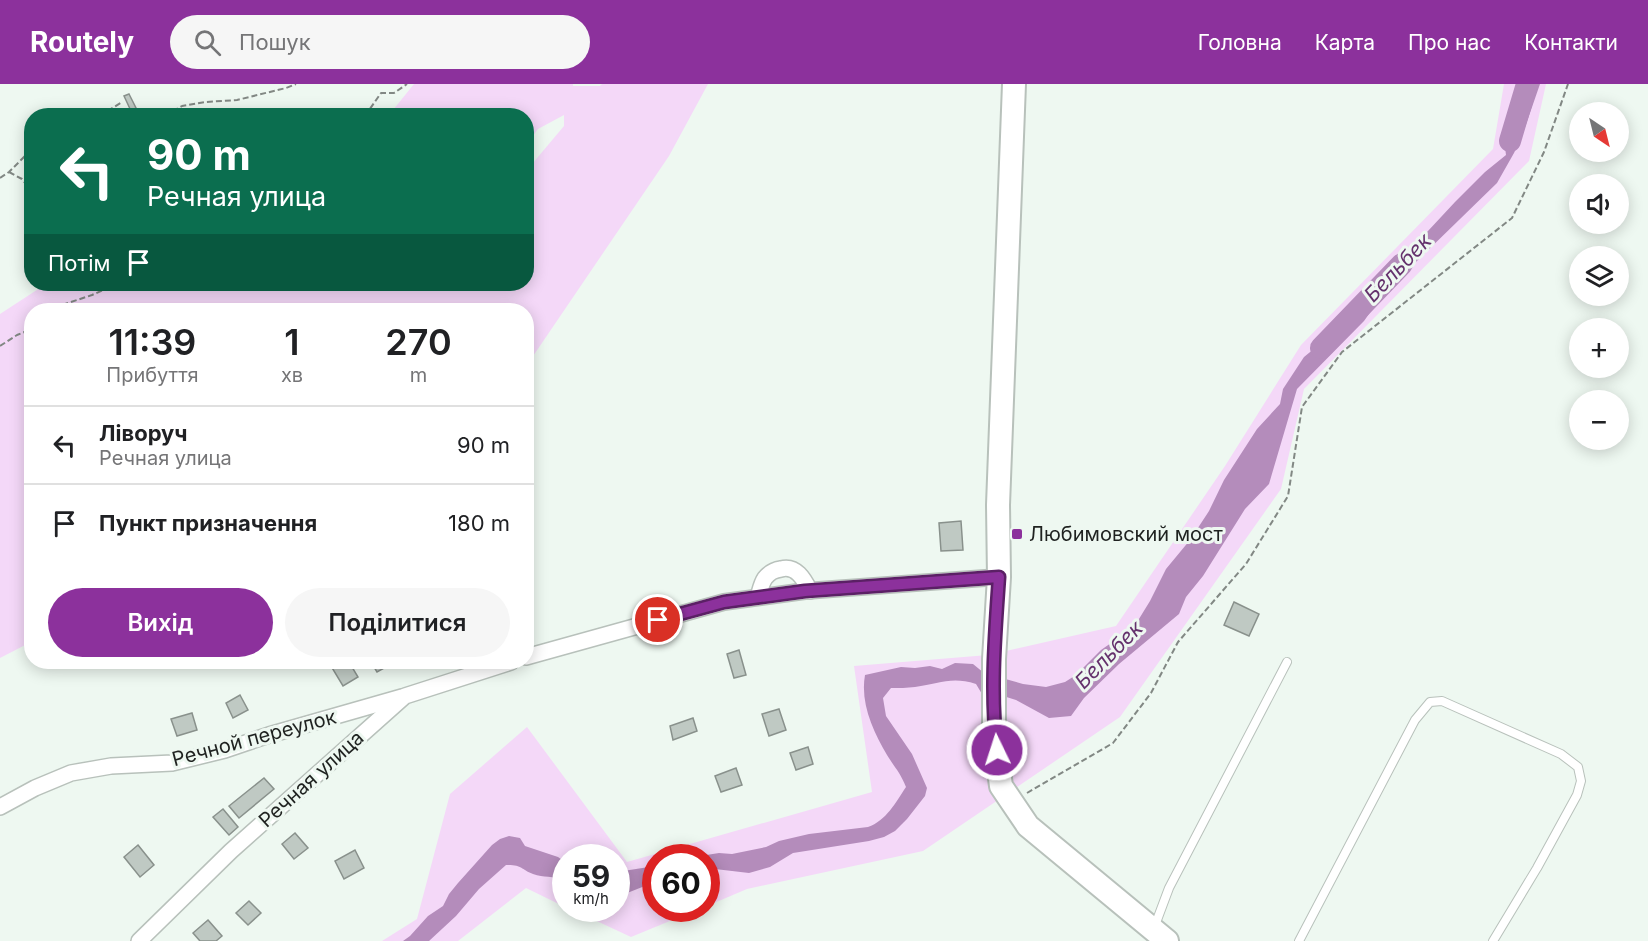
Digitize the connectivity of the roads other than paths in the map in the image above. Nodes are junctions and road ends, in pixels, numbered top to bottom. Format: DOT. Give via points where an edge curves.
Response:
graph roads {
  1 [pos="1014,84"];
  2 [pos="999,577"];
  3 [pos="810,591"];
  4 [pos="758,597"];
  5 [pos="534,655"];
  6 [pos="1287,662"];
  7 [pos="489,669"];
  8 [pos="405,696"];
  9 [pos="0,807"];
  10 [pos="1161,935"];
  11 [pos="139,941"];
  12 [pos="1299,941"];
  13 [pos="1493,941"];
  1 -- 2 [label="main road" via="998,505"];
  2 -- 3 [label="street"];
  2 -- 10 [label="main road" via="994,732 1001,786 1028,826"];
  3 -- 4 [label="street"];
  3 -- 4 [label="street" via="803,578 788,567 772,571"];
  4 -- 5 [label="street" via="724,602"];
  6 -- 10 [label="lane" via="1169,888"];
  7 -- 8 [label="street, Речная улица"];
  8 -- 9 [label="street, Речной переулок" via="172,763 111,766 71,773"];
  8 -- 11 [label="street, Речная улица" via="231,851"];
  12 -- 13 [label="lane" via="1415,720 1430,702 1442,700 1561,754 1578,767 1581,781 1537,868"];
}
